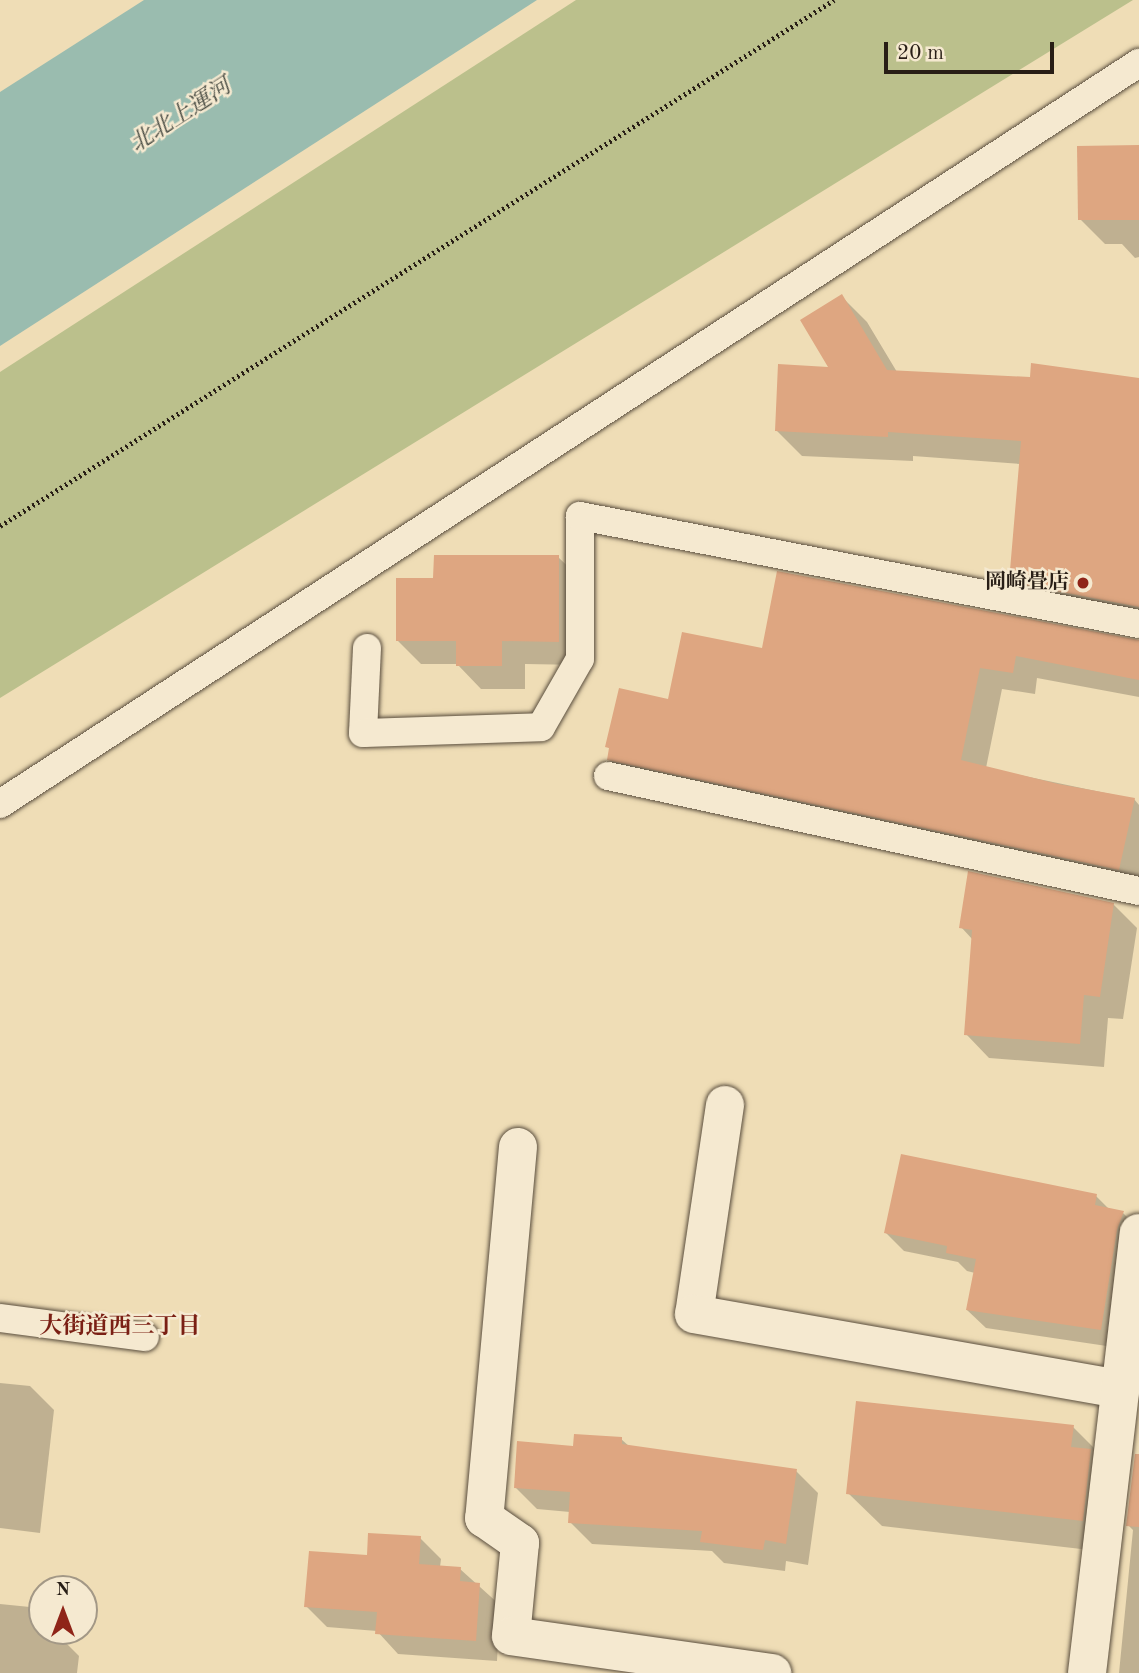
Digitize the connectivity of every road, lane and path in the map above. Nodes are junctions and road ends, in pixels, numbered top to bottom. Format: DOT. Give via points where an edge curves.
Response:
graph roads {
  1 [pos="834,0"];
  2 [pos="1139,63"];
  3 [pos="0,526"];
  4 [pos="1139,624"];
  5 [pos="366,648"];
  6 [pos="608,776"];
  7 [pos="0,804"];
  8 [pos="1139,891"];
  9 [pos="725,1105"];
  10 [pos="518,1147"];
  11 [pos="1139,1233"];
  12 [pos="0,1318"];
  13 [pos="145,1337"];
  14 [pos="1120,1389"];
  15 [pos="772,1673"];
  16 [pos="1087,1673"];
  1 -- 3 [label="path"];
  2 -- 7 [label="lane"];
  4 -- 5 [label="lane" via="580,516 580,659 541,727 363,733"];
  6 -- 8 [label="lane"];
  9 -- 14 [label="street" via="694,1314"];
  10 -- 15 [label="street" via="484,1518 520,1543 511,1636"];
  11 -- 14 [label="street"];
  12 -- 13 [label="lane"];
  14 -- 16 [label="street"];
}
